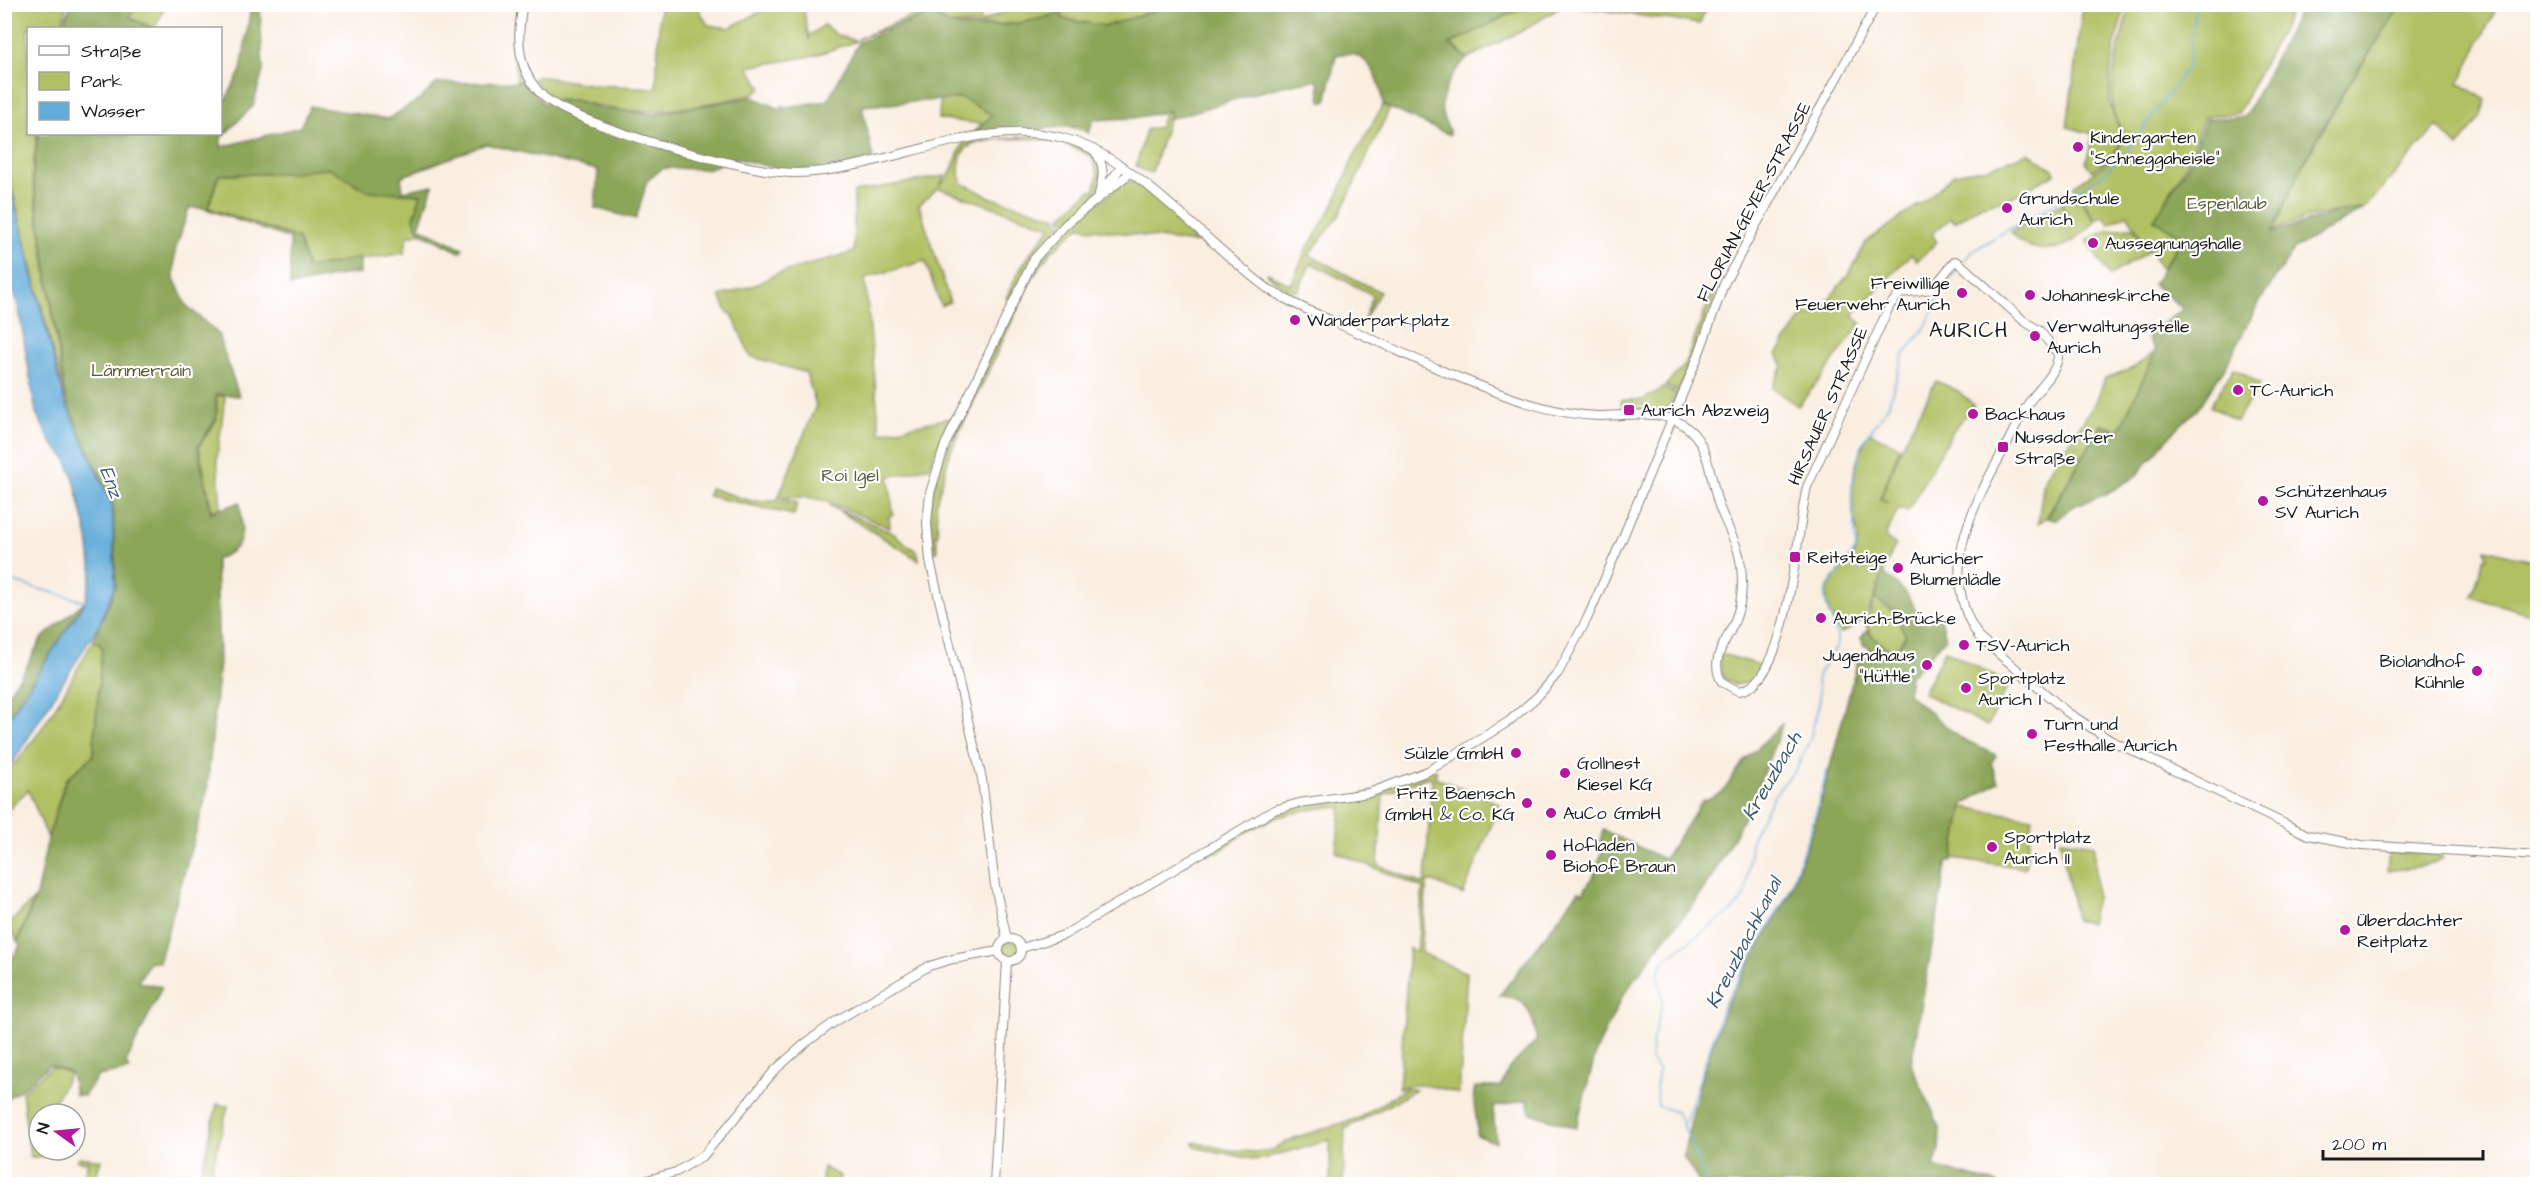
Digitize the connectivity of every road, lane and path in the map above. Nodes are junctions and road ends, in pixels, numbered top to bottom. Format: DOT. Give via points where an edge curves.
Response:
graph roads {
  1 [pos="523,4"];
  2 [pos="1877,4"];
  3 [pos="1088,145"];
  4 [pos="1122,166"];
  5 [pos="1130,173"];
  6 [pos="1098,198"];
  7 [pos="1671,419"];
  8 [pos="2538,856"];
  9 [pos="1007,939"];
  10 [pos="1022,948"];
  11 [pos="999,951"];
  12 [pos="1008,962"];
  13 [pos="633,1185"];
  14 [pos="994,1185"];
  1 -- 3 [label="main road" via="519,30 521,59 533,85 550,103 571,115 626,134 729,163 796,174 848,168 962,140 1017,133 1042,134"];
  2 -- 7 [label="main road, FLORIAN-GEYER-STRASSE" via="1724,284"];
  3 -- 4 [label="main road"];
  3 -- 6 [label="main road" via="1103,168"];
  4 -- 5 [label="main road"];
  4 -- 6 [label="main road"];
  5 -- 6 [label="main road"];
  5 -- 7 [label="main road" via="1269,289 1438,369 1532,405 1594,416 1650,415"];
  6 -- 9 [label="main road" via="1053,236 1026,272 945,445 932,481 928,508 930,561 982,779 995,886"];
  7 -- 8 [label="main road, HIRSAUER STRASSE" via="1688,428 1701,444 1737,549 1741,601 1718,652 1716,667 1725,685 1747,689 1766,670 1784,621 1807,487 1890,305 1901,293 1932,289 1955,261 1961,264 2040,331 2054,345 2058,360 2021,415 1985,483 1962,545 1958,570 1960,600 1979,637 2093,730 2308,835 2362,845"];
  7 -- 10 [label="main road, FLORIAN-GEYER-STRASSE" via="1604,582 1558,673 1528,706 1450,759 1416,776 1360,795 1274,810 1064,935"];
  9 -- 10 [label="main road" via="1016,940"];
  9 -- 11 [label="main road"];
  10 -- 12 [label="main road" via="1017,960"];
  11 -- 12 [label="main road"];
  11 -- 13 [label="main road" via="928,966 836,1022 775,1070 704,1155 676,1172"];
  12 -- 14 [label="main road"];
}
